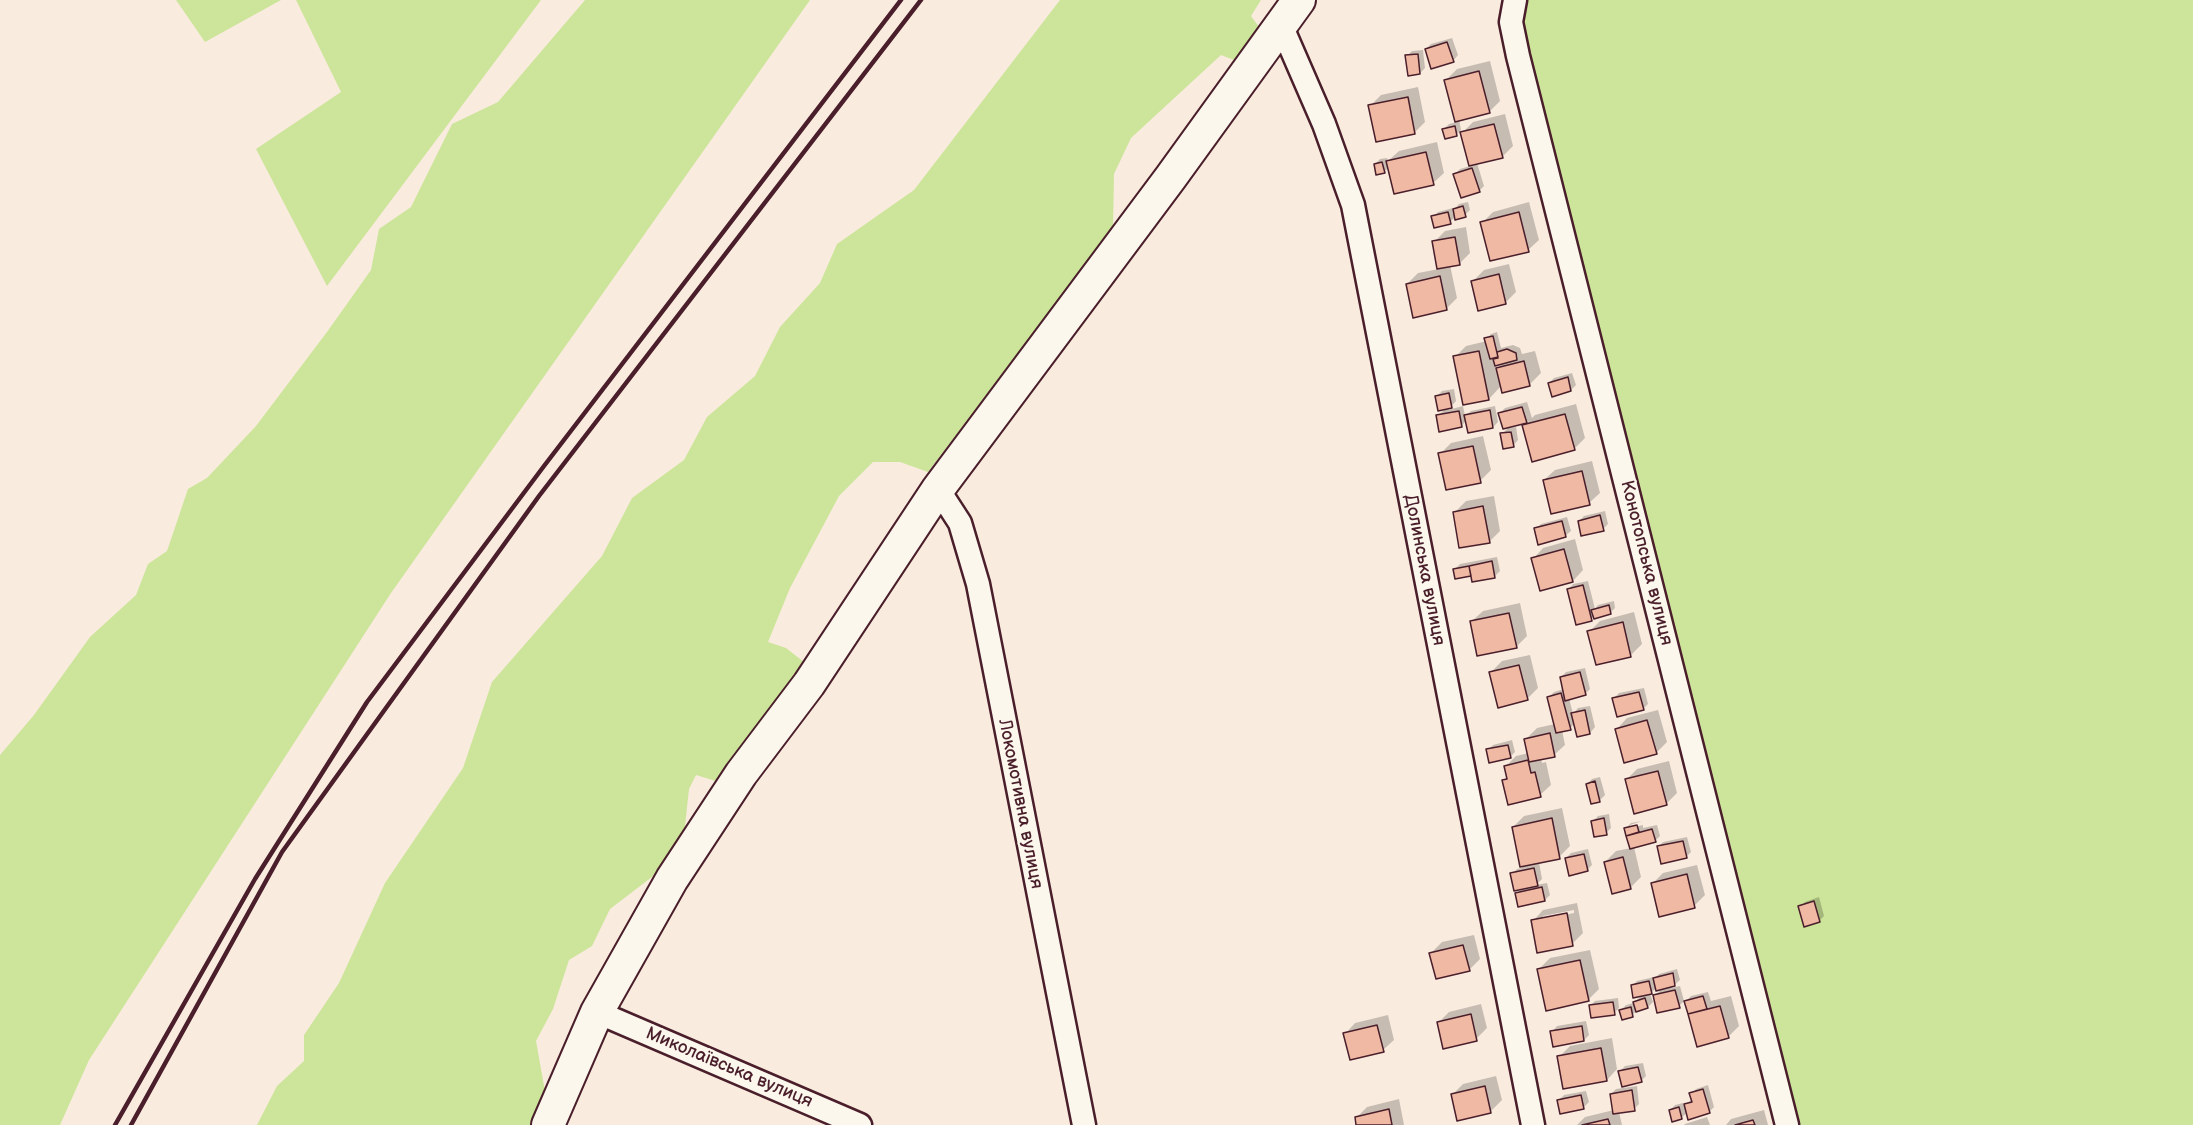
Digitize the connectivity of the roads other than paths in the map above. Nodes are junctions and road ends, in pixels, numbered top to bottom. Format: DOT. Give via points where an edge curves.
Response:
graph roads {
  1 [pos="1299,0"];
  2 [pos="1515,0"];
  3 [pos="1281,25"];
  4 [pos="938,489"];
  5 [pos="597,1012"];
  6 [pos="548,1125"];
  7 [pos="860,1125"];
  8 [pos="1084,1125"];
  9 [pos="1533,1125"];
  10 [pos="1787,1125"];
  1 -- 3 [label="street"];
  2 -- 10 [label="street, Конотопська вулиця" via="1511,22 1518,56"];
  3 -- 4 [label="street"];
  3 -- 9 [label="street, Долинська вулиця" via="1353,204"];
  4 -- 5 [label="street" via="809,684 741,774 672,879"];
  4 -- 8 [label="street, Локомотивна вулиця" via="960,523 978,584"];
  5 -- 6 [label="street"];
  5 -- 7 [label="street, Миколаївська вулиця"];
}
